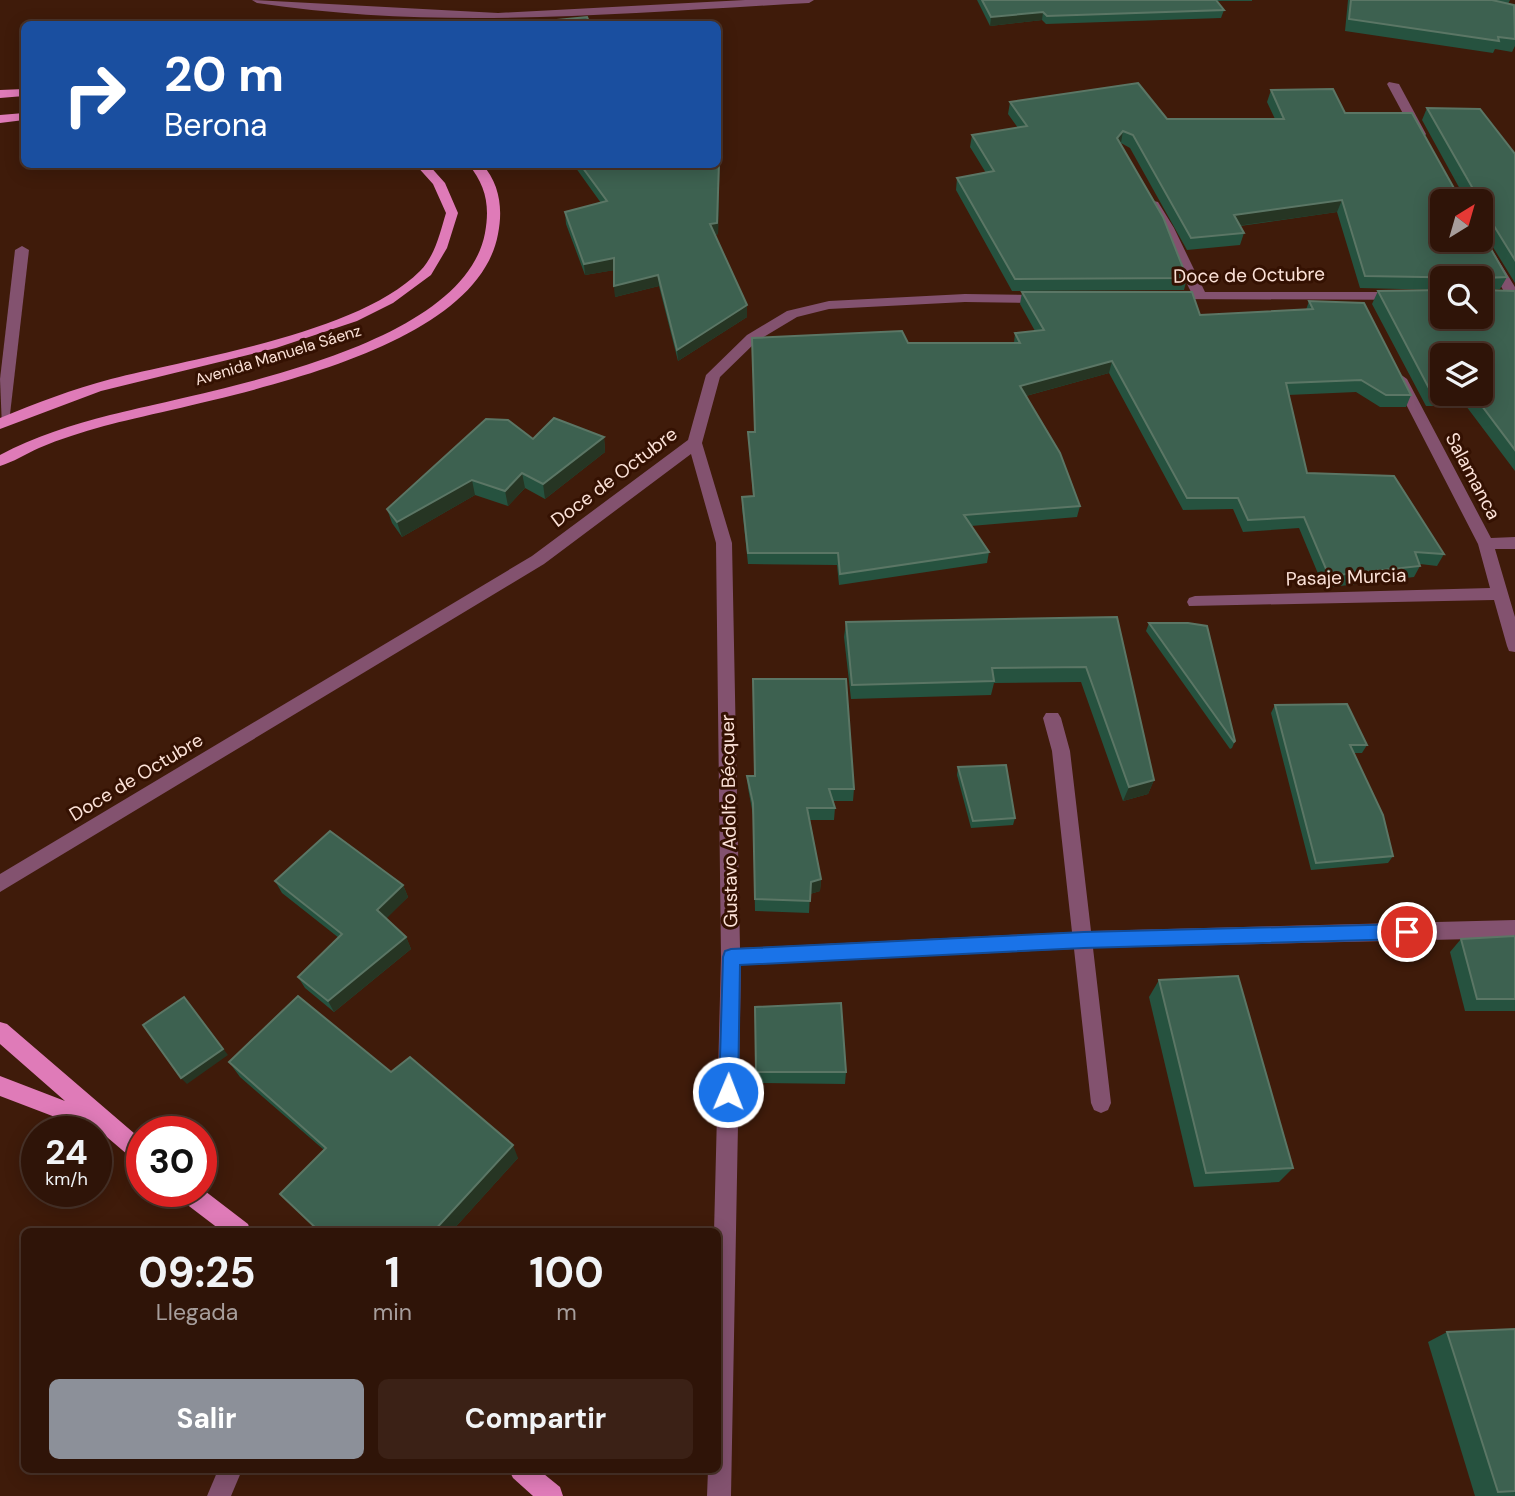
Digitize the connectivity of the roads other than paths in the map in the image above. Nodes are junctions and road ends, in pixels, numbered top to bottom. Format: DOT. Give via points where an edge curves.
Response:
graph roads {
  1 [pos="257,0"];
  2 [pos="809,0"];
  3 [pos="1393,85"];
  4 [pos="21,93"];
  5 [pos="0,94"];
  6 [pos="21,117"];
  7 [pos="0,119"];
  8 [pos="1425,143"];
  9 [pos="425,168"];
  10 [pos="479,168"];
  11 [pos="1144,188"];
  12 [pos="22,250"];
  13 [pos="1487,252"];
  14 [pos="1358,294"];
  15 [pos="1200,296"];
  16 [pos="1430,296"];
  17 [pos="1493,296"];
  18 [pos="1158,297"];
  19 [pos="1514,297"];
  20 [pos="1062,299"];
  21 [pos="1366,313"];
  22 [pos="1390,359"];
  23 [pos="1,424"];
  24 [pos="695,443"];
  25 [pos="0,461"];
  26 [pos="1515,543"];
  27 [pos="1486,544"];
  28 [pos="1499,594"];
  29 [pos="1195,602"];
  30 [pos="1513,636"];
  31 [pos="1052,718"];
  32 [pos="0,884"];
  33 [pos="1515,929"];
  34 [pos="1084,940"];
  35 [pos="731,957"];
  36 [pos="0,1031"];
  37 [pos="0,1086"];
  38 [pos="1101,1103"];
  39 [pos="77,1116"];
  40 [pos="95,1116"];
  41 [pos="112,1131"];
  42 [pos="126,1142"];
  43 [pos="208,1207"];
  44 [pos="235,1228"];
  45 [pos="721,1406"];
  46 [pos="229,1473"];
  47 [pos="524,1473"];
  48 [pos="720,1473"];
  49 [pos="219,1496"];
  50 [pos="551,1496"];
  51 [pos="719,1496"];
  1 -- 2 [label="street" via="498,16"];
  3 -- 8 [label="street"];
  4 -- 5 [label="main road"];
  6 -- 7 [label="main road"];
  9 -- 23 [label="main road, Avenida Manuela Sáenz" via="439,183 452,213 442,246 422,277 339,324 108,384"];
  10 -- 25 [label="main road, Avenida Manuela Sáenz" via="494,196 494,229 480,265 455,296 412,327 351,355 100,423"];
  11 -- 15 [label="street"];
  12 -- 23 [label="street"];
  13 -- 19 [label="street"];
  14 -- 15 [label="street, Doce de Octubre"];
  14 -- 16 [label="street, Doce de Octubre"];
  14 -- 21 [label="street"];
  15 -- 18 [label="street, Doce de Octubre"];
  17 -- 19 [label="street"];
  20 -- 24 [label="street, Doce de Octubre" via="829,305 792,314 752,338 713,375"];
  22 -- 27 [label="street, Salamanca"];
  24 -- 32 [label="street, Doce de Octubre" via="538,560"];
  24 -- 35 [label="street, Gustavo Adolfo Bécquer" via="724,543"];
  26 -- 27 [label="street"];
  27 -- 28 [label="street, Salamanca"];
  28 -- 29 [label="street, Pasaje Murcia"];
  28 -- 30 [label="street, Salamanca"];
  31 -- 34 [label="street" via="1061,751"];
  33 -- 34 [label="street"];
  34 -- 35 [label="street"];
  34 -- 38 [label="street"];
  35 -- 45 [label="street, Gustavo Adolfo Bécquer"];
  36 -- 40 [label="main road"];
  37 -- 39 [label="main road"];
  41 -- 42 [label="main road"];
  43 -- 44 [label="main road"];
  46 -- 49 [label="street"];
  47 -- 50 [label="main road"];
  48 -- 51 [label="street, Gustavo Adolfo Bécquer"];
}
